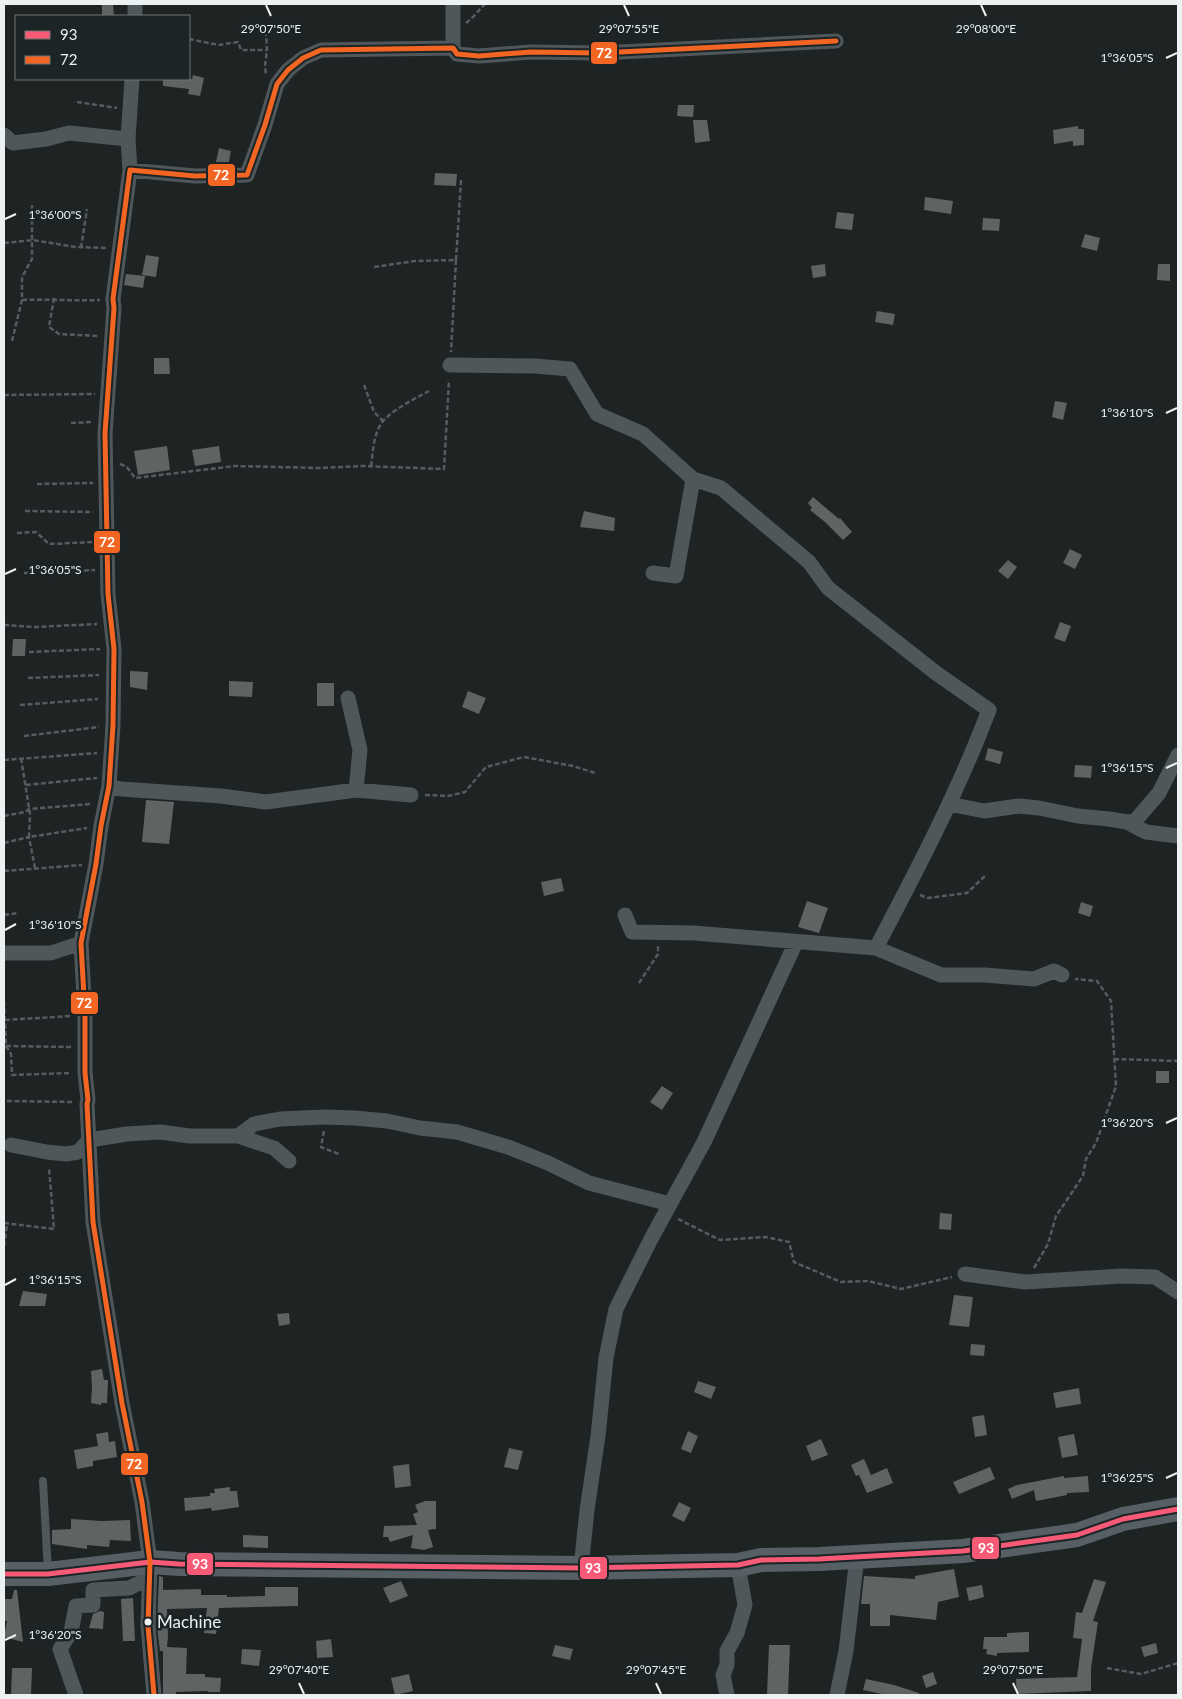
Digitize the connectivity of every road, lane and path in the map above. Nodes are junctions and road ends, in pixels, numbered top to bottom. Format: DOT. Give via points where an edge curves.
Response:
graph roads {
  1 [pos="452,4"];
  2 [pos="485,4"];
  3 [pos="454,29"];
  4 [pos="266,30"];
  5 [pos="190,39"];
  6 [pos="836,41"];
  7 [pos="453,48"];
  8 [pos="267,50"];
  9 [pos="132,80"];
  10 [pos="277,84"];
  11 [pos="77,102"];
  12 [pos="130,109"];
  13 [pos="4,135"];
  14 [pos="128,139"];
  15 [pos="130,170"];
  16 [pos="461,180"];
  17 [pos="32,205"];
  18 [pos="87,209"];
  19 [pos="33,240"];
  20 [pos="4,243"];
  21 [pos="81,248"];
  22 [pos="119,249"];
  23 [pos="456,260"];
  24 [pos="374,267"];
  25 [pos="54,298"];
  26 [pos="22,300"];
  27 [pos="114,300"];
  28 [pos="112,338"];
  29 [pos="12,341"];
  30 [pos="450,366"];
  31 [pos="364,385"];
  32 [pos="429,391"];
  33 [pos="107,394"];
  34 [pos="4,395"];
  35 [pos="383,421"];
  36 [pos="106,422"];
  37 [pos="71,424"];
  38 [pos="106,457"];
  39 [pos="371,466"];
  40 [pos="693,479"];
  41 [pos="106,482"];
  42 [pos="38,484"];
  43 [pos="25,511"];
  44 [pos="107,512"];
  45 [pos="17,533"];
  46 [pos="108,541"];
  47 [pos="108,569"];
  48 [pos="24,573"];
  49 [pos="653,573"];
  50 [pos="111,623"];
  51 [pos="4,626"];
  52 [pos="114,649"];
  53 [pos="29,652"];
  54 [pos="114,675"];
  55 [pos="28,678"];
  56 [pos="114,697"];
  57 [pos="348,698"];
  58 [pos="20,705"];
  59 [pos="113,725"];
  60 [pos="24,736"];
  61 [pos="112,752"];
  62 [pos="1178,755"];
  63 [pos="21,758"];
  64 [pos="4,760"];
  65 [pos="595,773"];
  66 [pos="109,782"];
  67 [pos="26,785"];
  68 [pos="356,790"];
  69 [pos="411,796"];
  70 [pos="105,803"];
  71 [pos="949,804"];
  72 [pos="29,809"];
  73 [pos="4,816"];
  74 [pos="1126,822"];
  75 [pos="101,826"];
  76 [pos="1178,836"];
  77 [pos="29,837"];
  78 [pos="4,843"];
  79 [pos="96,864"];
  80 [pos="35,868"];
  81 [pos="4,871"];
  82 [pos="985,876"];
  83 [pos="907,890"];
  84 [pos="18,913"];
  85 [pos="4,915"];
  86 [pos="625,915"];
  87 [pos="658,932"];
  88 [pos="796,942"];
  89 [pos="81,943"];
  90 [pos="876,948"];
  91 [pos="4,953"];
  92 [pos="1062,975"];
  93 [pos="639,983"];
  94 [pos="4,1001"];
  95 [pos="86,1015"];
  96 [pos="4,1020"];
  97 [pos="6,1046"];
  98 [pos="84,1047"];
  99 [pos="1114,1059"];
  100 [pos="1178,1061"];
  101 [pos="85,1072"];
  102 [pos="88,1100"];
  103 [pos="7,1101"];
  104 [pos="324,1117"];
  105 [pos="238,1136"];
  106 [pos="89,1140"];
  107 [pos="11,1145"];
  108 [pos="47,1152"];
  109 [pos="339,1154"];
  110 [pos="289,1161"];
  111 [pos="668,1209"];
  112 [pos="6,1224"];
  113 [pos="4,1246"];
  114 [pos="965,1274"];
  115 [pos="1010,1280"];
  116 [pos="1178,1292"];
  117 [pos="44,1481"];
  118 [pos="1178,1509"];
  119 [pos="857,1557"];
  120 [pos="738,1565"];
  121 [pos="581,1568"];
  122 [pos="149,1571"];
  123 [pos="4,1574"];
  124 [pos="48,1574"];
  125 [pos="1178,1663"];
  126 [pos="1107,1668"];
  127 [pos="76,1695"];
  128 [pos="154,1695"];
  129 [pos="727,1695"];
  130 [pos="837,1695"];
  1 -- 3 [label="street"];
  2 -- 3 [label="path" via="472,19"];
  3 -- 7 [label="street"];
  4 -- 8 [label="path"];
  5 -- 8 [label="path" via="218,45 238,42 241,50"];
  6 -- 7 [label="street" via="480,56 457,54"];
  7 -- 10 [label="street" via="321,50 303,58"];
  8 -- 10 [label="path" via="266,77"];
  9 -- 12 [label="street"];
  10 -- 15 [label="street" via="247,175 195,176"];
  11 -- 12 [label="path"];
  12 -- 14 [label="street"];
  13 -- 14 [label="street" via="13,143 69,133"];
  14 -- 15 [label="street"];
  15 -- 22 [label="street"];
  16 -- 23 [label="path"];
  17 -- 19 [label="path"];
  18 -- 21 [label="path"];
  19 -- 20 [label="path"];
  19 -- 21 [label="path"];
  19 -- 26 [label="path" via="32,259 22,277"];
  21 -- 22 [label="path"];
  22 -- 27 [label="street"];
  23 -- 24 [label="path"];
  23 -- 30 [label="path"];
  25 -- 26 [label="path"];
  25 -- 27 [label="path"];
  25 -- 28 [label="path" via="49,327 59,334"];
  26 -- 29 [label="path"];
  27 -- 28 [label="street"];
  28 -- 33 [label="street"];
  30 -- 39 [label="path" via="444,469"];
  30 -- 40 [label="street" via="570,368 596,414 643,434"];
  31 -- 35 [label="path" via="374,412"];
  32 -- 35 [label="path"];
  33 -- 34 [label="path"];
  33 -- 36 [label="street"];
  35 -- 39 [label="path" via="374,441"];
  36 -- 37 [label="path"];
  36 -- 38 [label="street"];
  38 -- 39 [label="path" via="127,467 135,478 235,466"];
  38 -- 41 [label="street"];
  40 -- 49 [label="street" via="676,576"];
  40 -- 71 [label="street" via="722,488 809,562 828,588 846,603 989,710"];
  41 -- 42 [label="path"];
  41 -- 44 [label="street"];
  43 -- 44 [label="path"];
  44 -- 46 [label="street"];
  45 -- 46 [label="path" via="36,532 49,544"];
  46 -- 47 [label="street"];
  47 -- 48 [label="path"];
  47 -- 50 [label="street"];
  50 -- 51 [label="path"];
  50 -- 52 [label="street"];
  52 -- 53 [label="path"];
  52 -- 54 [label="street"];
  54 -- 55 [label="path"];
  54 -- 56 [label="street"];
  56 -- 58 [label="path"];
  56 -- 59 [label="street"];
  57 -- 68 [label="street" via="360,750"];
  59 -- 60 [label="path"];
  59 -- 61 [label="street"];
  61 -- 63 [label="path"];
  61 -- 66 [label="street"];
  62 -- 74 [label="street" via="1158,793 1135,821"];
  63 -- 64 [label="path"];
  63 -- 67 [label="path"];
  65 -- 69 [label="path" via="524,757 486,767 465,792 448,796"];
  66 -- 67 [label="path"];
  66 -- 68 [label="street" via="121,790 212,795 266,802"];
  66 -- 70 [label="street"];
  67 -- 72 [label="path"];
  68 -- 69 [label="street"];
  70 -- 72 [label="path"];
  70 -- 75 [label="street"];
  71 -- 74 [label="street" via="984,811 1018,806 1039,808"];
  71 -- 83 [label="street"];
  72 -- 73 [label="path"];
  72 -- 77 [label="path"];
  74 -- 76 [label="street" via="1146,832"];
  75 -- 77 [label="path"];
  75 -- 79 [label="street"];
  77 -- 78 [label="path"];
  77 -- 80 [label="path"];
  79 -- 80 [label="path"];
  79 -- 89 [label="street"];
  80 -- 81 [label="path"];
  82 -- 83 [label="path" via="967,893 928,898"];
  83 -- 90 [label="street"];
  84 -- 85 [label="path"];
  86 -- 87 [label="street" via="632,932"];
  87 -- 88 [label="street"];
  87 -- 93 [label="path" via="658,954"];
  88 -- 90 [label="street"];
  88 -- 111 [label="street" via="704,1142"];
  89 -- 91 [label="street" via="52,953"];
  89 -- 95 [label="street"];
  90 -- 92 [label="street" via="941,975 1034,979 1054,971"];
  92 -- 99 [label="path" via="1079,981 1097,980 1110,1001"];
  94 -- 96 [label="path"];
  95 -- 96 [label="path"];
  95 -- 98 [label="street"];
  96 -- 97 [label="path"];
  97 -- 98 [label="path"];
  97 -- 101 [label="path" via="11,1054 12,1075"];
  98 -- 101 [label="street"];
  99 -- 100 [label="path"];
  99 -- 115 [label="path" via="1116,1086 1096,1143 1086,1159 1083,1176 1056,1216 1048,1244 1033,1270"];
  101 -- 102 [label="street"];
  102 -- 103 [label="path" via="66,1103"];
  102 -- 106 [label="street"];
  104 -- 105 [label="street" via="254,1124"];
  104 -- 109 [label="path" via="320,1147"];
  104 -- 111 [label="street" via="457,1132 508,1147 589,1183"];
  105 -- 106 [label="street" via="160,1132"];
  105 -- 110 [label="street" via="274,1148"];
  106 -- 108 [label="street" via="78,1152"];
  106 -- 122 [label="street" via="94,1222 122,1403 142,1502"];
  107 -- 108 [label="street"];
  108 -- 112 [label="path" via="54,1229"];
  111 -- 114 [label="path" via="720,1240 766,1236 789,1242 794,1262 841,1282 868,1282 901,1289"];
  111 -- 121 [label="street" via="616,1309 606,1358"];
  112 -- 113 [label="path"];
  114 -- 115 [label="street"];
  115 -- 116 [label="street" via="1155,1277"];
  117 -- 124 [label="lane"];
  118 -- 119 [label="highway" via="1123,1519 1077,1535 963,1551"];
  119 -- 120 [label="highway" via="761,1560"];
  119 -- 130 [label="street" via="846,1651"];
  120 -- 121 [label="highway"];
  120 -- 129 [label="street" via="745,1605 727,1651 723,1675"];
  121 -- 122 [label="highway" via="179,1564"];
  122 -- 124 [label="highway"];
  122 -- 127 [label="street" via="129,1588 92,1590 93,1604 76,1606 71,1632 60,1649"];
  122 -- 128 [label="street" via="148,1626"];
  123 -- 124 [label="highway"];
  125 -- 126 [label="path" via="1141,1674"];
}
